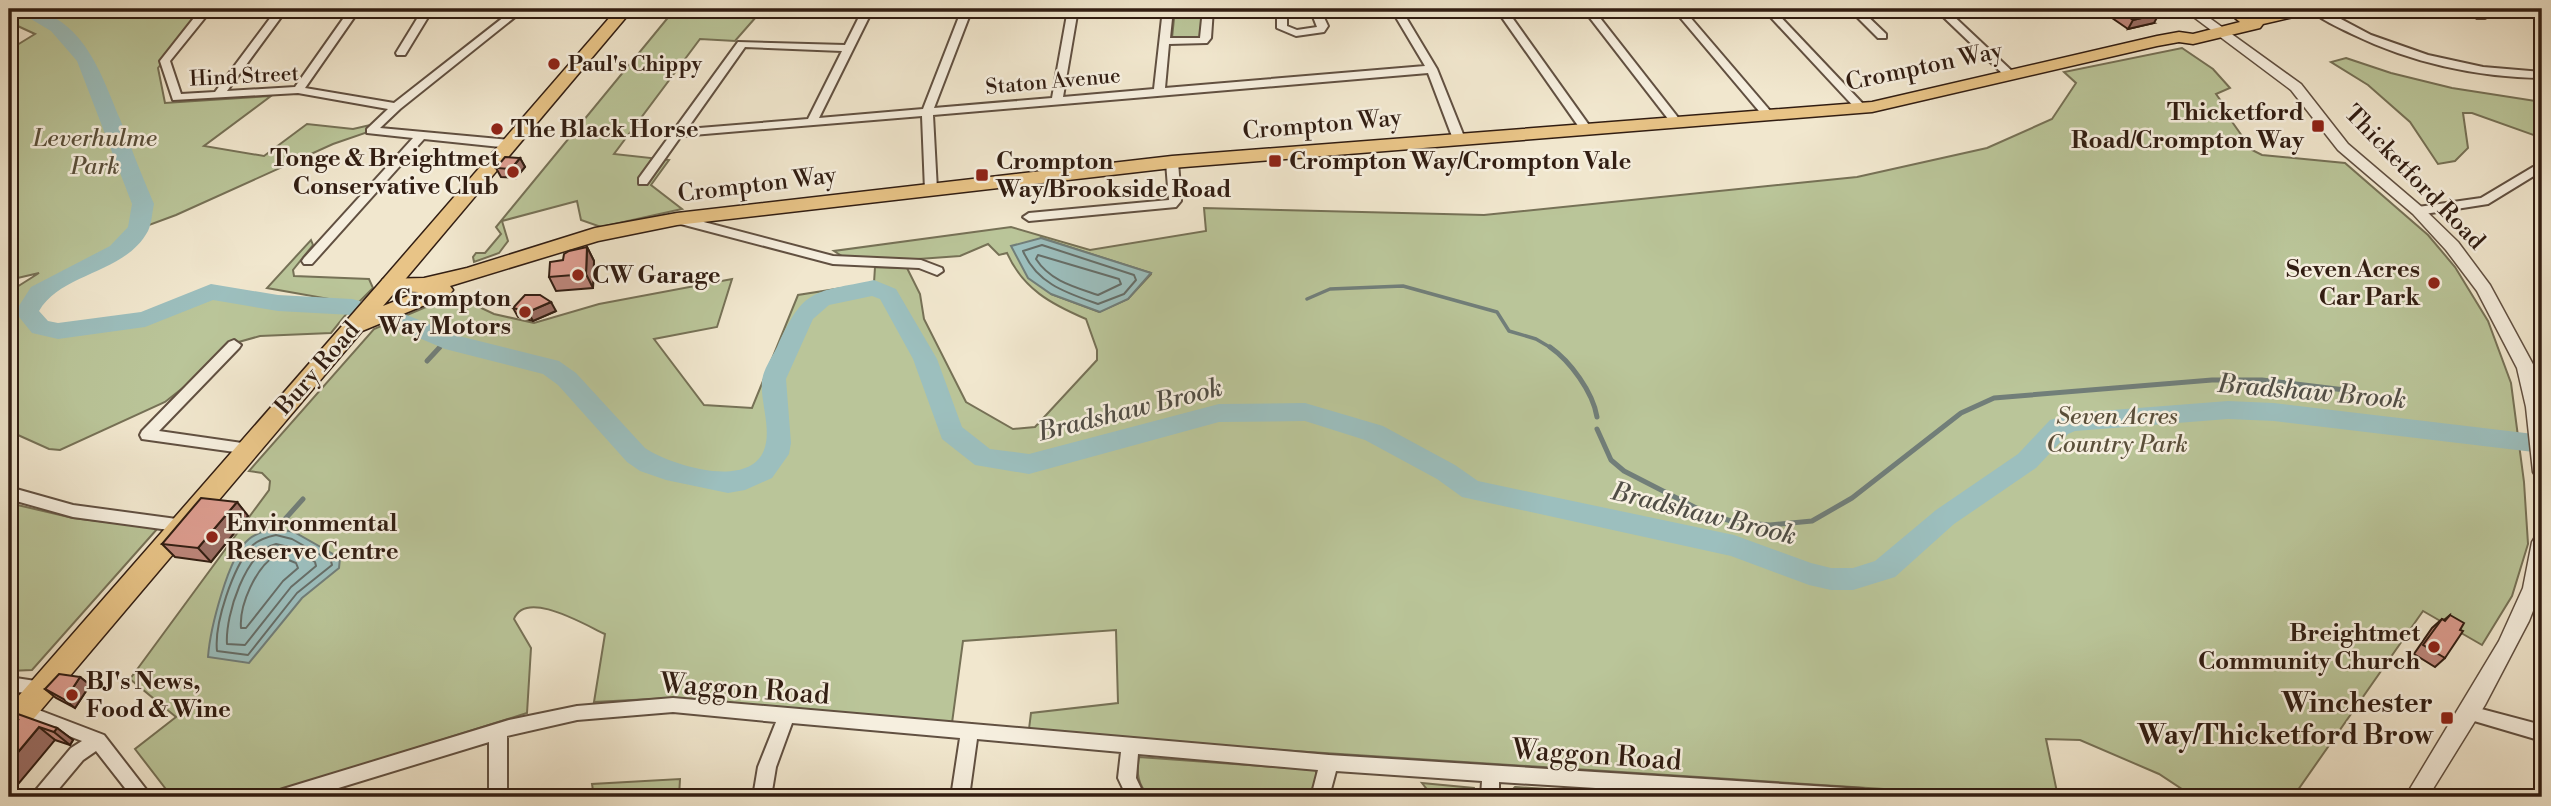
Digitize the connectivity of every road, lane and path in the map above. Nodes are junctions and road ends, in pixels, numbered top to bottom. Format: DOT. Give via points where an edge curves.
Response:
graph roads {
  1 [pos="240,9"];
  2 [pos="282,9"];
  3 [pos="355,9"];
  4 [pos="428,9"];
  5 [pos="520,9"];
  6 [pos="625,9"];
  7 [pos="868,9"];
  8 [pos="967,9"];
  9 [pos="1073,9"];
  10 [pos="1168,9"];
  11 [pos="1208,9"];
  12 [pos="1282,9"];
  13 [pos="1315,9"];
  14 [pos="1396,9"];
  15 [pos="1501,9"];
  16 [pos="1588,9"];
  17 [pos="1678,9"];
  18 [pos="1768,9"];
  19 [pos="1854,9"];
  20 [pos="1940,9"];
  21 [pos="2093,9"];
  22 [pos="2127,9"];
  23 [pos="2189,9"];
  24 [pos="2305,9"];
  25 [pos="2315,9"];
  26 [pos="2215,28"];
  27 [pos="1882,36"];
  28 [pos="1165,41"];
  29 [pos="848,48"];
  30 [pos="401,53"];
  31 [pos="1432,69"];
  32 [pos="2010,75"];
  33 [pos="2542,75"];
  34 [pos="299,90"];
  35 [pos="1159,91"];
  36 [pos="219,95"];
  37 [pos="1057,100"];
  38 [pos="396,107"];
  39 [pos="1861,108"];
  40 [pos="927,112"];
  41 [pos="1768,115"];
  42 [pos="812,121"];
  43 [pos="1676,122"];
  44 [pos="1585,128"];
  45 [pos="677,134"];
  46 [pos="421,136"];
  47 [pos="1459,139"];
  48 [pos="511,144"];
  49 [pos="1172,162"];
  50 [pos="2533,171"];
  51 [pos="643,181"];
  52 [pos="931,190"];
  53 [pos="2418,211"];
  54 [pos="1029,217"];
  55 [pos="677,219"];
  56 [pos="308,261"];
  57 [pos="937,271"];
  58 [pos="470,274"];
  59 [pos="385,290"];
  60 [pos="424,297"];
  61 [pos="354,326"];
  62 [pos="234,345"];
  63 [pos="249,449"];
  64 [pos="2542,471"];
  65 [pos="9,494"];
  66 [pos="184,526"];
  67 [pos="2542,542"];
  68 [pos="9,684"];
  69 [pos="43,688"];
  70 [pos="2470,713"];
  71 [pos="787,715"];
  72 [pos="16,719"];
  73 [pos="498,731"];
  74 [pos="969,732"];
  75 [pos="2542,733"];
  76 [pos="98,740"];
  77 [pos="1130,746"];
  78 [pos="1329,763"];
  79 [pos="1491,774"];
  80 [pos="41,797"];
  81 [pos="143,797"];
  82 [pos="283,797"];
  83 [pos="498,797"];
  84 [pos="762,797"];
  85 [pos="960,797"];
  86 [pos="1136,797"];
  87 [pos="1320,797"];
  88 [pos="1490,797"];
  89 [pos="1861,797"];
  90 [pos="2416,797"];
  1 -- 36 [label="street, Hind Street" via="205,11 165,61 177,98"];
  2 -- 36 [label="street"];
  3 -- 34 [label="street"];
  4 -- 30 [label="street"];
  5 -- 38 [label="street"];
  6 -- 48 [label="main road, Bury Road"];
  7 -- 29 [label="street"];
  8 -- 40 [label="street"];
  9 -- 37 [label="street"];
  10 -- 28 [label="street"];
  11 -- 28 [label="street" via="1203,41"];
  12 -- 13 [label="street" via="1282,28 1296,33 1320,30 1323,26"];
  14 -- 31 [label="street"];
  15 -- 44 [label="street"];
  16 -- 43 [label="street"];
  17 -- 41 [label="street"];
  18 -- 39 [label="street"];
  19 -- 27 [label="street"];
  20 -- 32 [label="street"];
  21 -- 22 [label="street" via="2104,13"];
  23 -- 26 [label="street, Thicketford Road"];
  24 -- 26 [label="highway, Crompton Way" via="2254,24"];
  25 -- 33 [label="street" via="2366,36 2420,56 2484,70"];
  26 -- 32 [label="highway, Crompton Way" via="2193,39 2179,37"];
  26 -- 53 [label="street, Thicketford Road" via="2296,88 2343,147"];
  28 -- 35 [label="street"];
  29 -- 42 [label="street"];
  29 -- 45 [label="street" via="742,44"];
  31 -- 35 [label="street, Staton Avenue"];
  31 -- 47 [label="street"];
  32 -- 39 [label="highway, Crompton Way"];
  34 -- 36 [label="street, Hind Street"];
  34 -- 38 [label="street, Hind Street"];
  35 -- 37 [label="street, Staton Avenue"];
  37 -- 40 [label="street, Staton Avenue"];
  38 -- 46 [label="street" via="371,131"];
  39 -- 41 [label="highway, Crompton Way"];
  40 -- 42 [label="street, Staton Avenue"];
  40 -- 52 [label="street"];
  41 -- 43 [label="highway, Crompton Way"];
  42 -- 45 [label="street, Staton Avenue"];
  43 -- 44 [label="highway, Crompton Way"];
  44 -- 47 [label="highway, Crompton Way"];
  45 -- 51 [label="street"];
  46 -- 48 [label="street"];
  46 -- 56 [label="street"];
  47 -- 49 [label="highway, Crompton Way"];
  48 -- 59 [label="main road, Bury Road"];
  49 -- 52 [label="highway, Crompton Way"];
  49 -- 54 [label="street" via="1172,204"];
  50 -- 53 [label="street" via="2484,201"];
  52 -- 55 [label="highway, Crompton Way"];
  53 -- 64 [label="street, Thicketford Road" via="2484,289 2526,368"];
  55 -- 57 [label="street" via="833,260 921,264"];
  55 -- 58 [label="highway, Crompton Way" via="595,235"];
  58 -- 59 [label="highway, Crompton Way"];
  58 -- 60 [label="highway, Crompton Way"];
  59 -- 60 [label="highway"];
  59 -- 61 [label="highway, Bury Road"];
  60 -- 61 [label="highway, Crompton Way"];
  61 -- 63 [label="highway, Bury Road"];
  62 -- 63 [label="street" via="147,435"];
  63 -- 66 [label="highway, Bury Road"];
  65 -- 66 [label="street" via="73,511"];
  66 -- 69 [label="highway, Bury Road"];
  67 -- 70 [label="street" via="2531,592"];
  68 -- 69 [label="street"];
  69 -- 72 [label="highway, Bury Road"];
  70 -- 75 [label="street"];
  70 -- 90 [label="street"];
  71 -- 73 [label="street, Waggon Road" via="673,705 577,713"];
  71 -- 74 [label="street, Waggon Road"];
  71 -- 84 [label="street" via="767,767"];
  72 -- 76 [label="street"];
  73 -- 82 [label="street, Waggon Road"];
  73 -- 83 [label="street"];
  74 -- 77 [label="street, Waggon Road"];
  74 -- 85 [label="street"];
  76 -- 80 [label="street" via="78,754"];
  76 -- 81 [label="street"];
  77 -- 78 [label="street, Waggon Road"];
  77 -- 86 [label="street" via="1127,778"];
  78 -- 79 [label="street, Waggon Road"];
  78 -- 87 [label="street"];
  79 -- 88 [label="street"];
  79 -- 89 [label="street, Waggon Road"];
}
